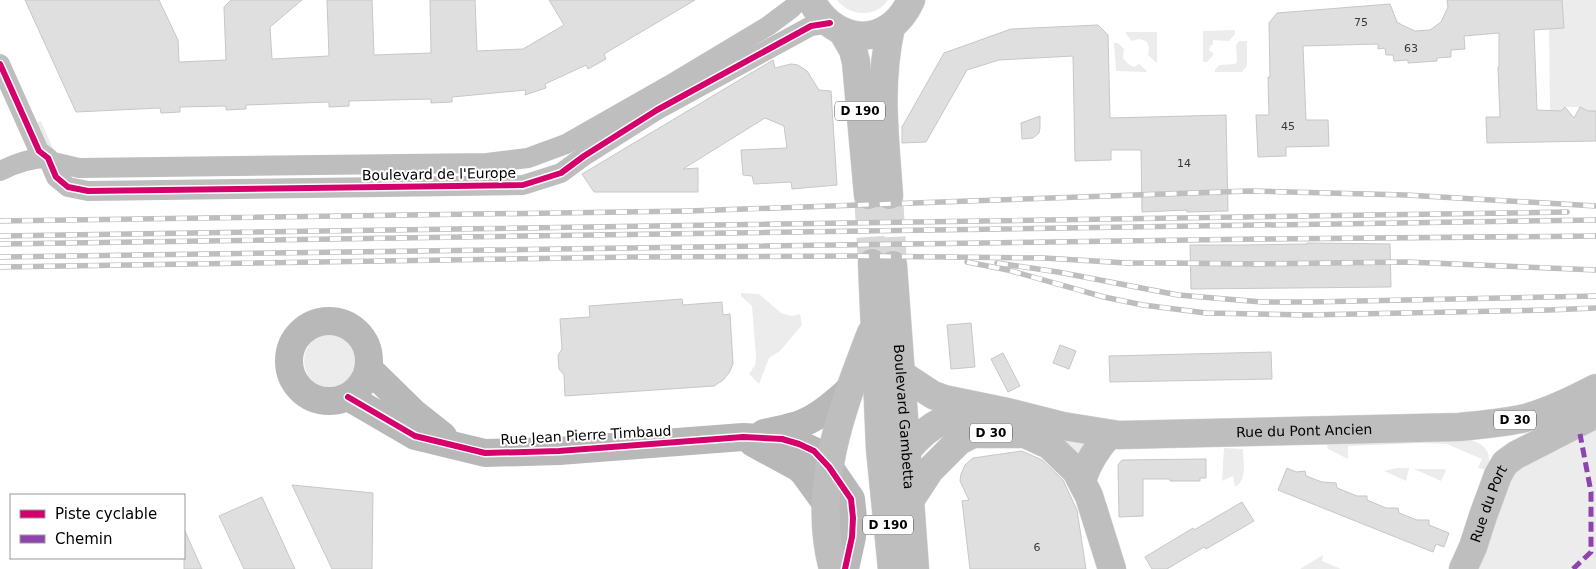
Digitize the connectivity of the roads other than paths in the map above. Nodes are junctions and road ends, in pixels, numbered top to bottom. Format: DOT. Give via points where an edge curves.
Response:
graph roads {
  1 [pos="799,0"];
  2 [pos="811,0"];
  3 [pos="911,0"];
  4 [pos="836,27"];
  5 [pos="891,27"];
  6 [pos="0,64"];
  7 [pos="668,86"];
  8 [pos="657,110"];
  9 [pos="573,140"];
  10 [pos="584,156"];
  11 [pos="49,159"];
  12 [pos="1,160"];
  13 [pos="561,173"];
  14 [pos="875,322"];
  15 [pos="369,369"];
  16 [pos="901,374"];
  17 [pos="1596,388"];
  18 [pos="848,391"];
  19 [pos="348,397"];
  20 [pos="1007,412"];
  21 [pos="1591,419"];
  22 [pos="1459,427"];
  23 [pos="1109,435"];
  24 [pos="743,438"];
  25 [pos="454,445"];
  26 [pos="906,452"];
  27 [pos="829,467"];
  28 [pos="1498,475"];
  29 [pos="1082,480"];
  30 [pos="884,482"];
  31 [pos="911,499"];
  32 [pos="825,502"];
  33 [pos="833,569"];
  34 [pos="845,569"];
  35 [pos="892,569"];
  36 [pos="915,569"];
  37 [pos="1112,569"];
  38 [pos="1463,569"];
  1 -- 7 [label="street, Boulevard de l'Europe" via="768,26"];
  2 -- 4 [label="main road" via="820,14"];
  3 -- 5 [label="main road"];
  4 -- 5 [label="main road" via="850,34 867,36"];
  4 -- 5 [label="main road, D 190" via="853,50 878,195 884,67"];
  4 -- 8 [label="street, Boulevard de l'Europe" via="812,26"];
  6 -- 11 [label="street"];
  7 -- 8 [label="street" via="657,103"];
  7 -- 9 [label="street, Boulevard de l'Europe"];
  8 -- 10 [label="street, Boulevard de l'Europe"];
  9 -- 10 [label="street" via="586,145"];
  9 -- 11 [label="street, Boulevard de l'Europe" via="528,158 487,163 79,168"];
  9 -- 13 [label="street" via="561,161"];
  10 -- 13 [label="street, Boulevard de l'Europe"];
  11 -- 12 [label="street"];
  11 -- 13 [label="street, Boulevard de l'Europe" via="56,177 68,187 88,191 523,185"];
  14 -- 16 [label="main road, Boulevard Gambetta / D 190" via="883,264"];
  14 -- 18 [label="main road"];
  14 -- 30 [label="main road, Boulevard Gambetta / D 190"];
  15 -- 19 [label="street" via="358,390"];
  15 -- 19 [label="street" via="367,346 361,336 348,326 332,320 322,321 296,336 288,356 292,378 300,389 323,401"];
  15 -- 25 [label="street, Rue Jean Pierre Timbaud" via="414,413"];
  16 -- 20 [label="main road, Rue du Pont Ancien / D 30" via="944,399"];
  16 -- 26 [label="main road, Boulevard Gambetta / D 190"];
  17 -- 22 [label="main road, Rue du Pont Ancien / D 30" via="1522,418"];
  18 -- 24 [label="street, Rue Jean Pierre Timbaud" via="830,407 801,424"];
  18 -- 27 [label="main road"];
  19 -- 25 [label="street, Rue Jean Pierre Timbaud" via="415,436"];
  20 -- 23 [label="main road, Rue du Pont Ancien / D 30"];
  20 -- 26 [label="main road, Rue du Pont Ancien / D 30" via="956,415 945,419 926,430"];
  21 -- 28 [label="main road, Rue du Port" via="1509,460"];
  22 -- 23 [label="main road, Rue du Pont Ancien / D 30"];
  22 -- 28 [label="main road, D 30" via="1479,433 1491,443 1497,453"];
  23 -- 29 [label="main road" via="1088,462"];
  24 -- 25 [label="street, Rue Jean Pierre Timbaud" via="513,453 485,453"];
  24 -- 27 [label="street, Rue Jean Pierre Timbaud" via="800,444 814,451"];
  24 -- 32 [label="street" via="799,468"];
  26 -- 30 [label="main road, Rue du Pont Ancien / D 30"];
  26 -- 31 [label="main road, Boulevard Gambetta / D 190"];
  27 -- 32 [label="main road"];
  27 -- 34 [label="street, Rue Jean Pierre Timbaud" via="852,499 852,537"];
  28 -- 38 [label="main road, Rue du Port" via="1474,547"];
  29 -- 31 [label="main road, D 30" via="1069,462 1049,445 1025,434 973,434 959,441 930,470"];
  29 -- 37 [label="main road"];
  30 -- 35 [label="main road, Boulevard Gambetta / D 190"];
  31 -- 36 [label="main road, Boulevard Gambetta / D 190"];
  32 -- 33 [label="main road" via="828,554"];
}
